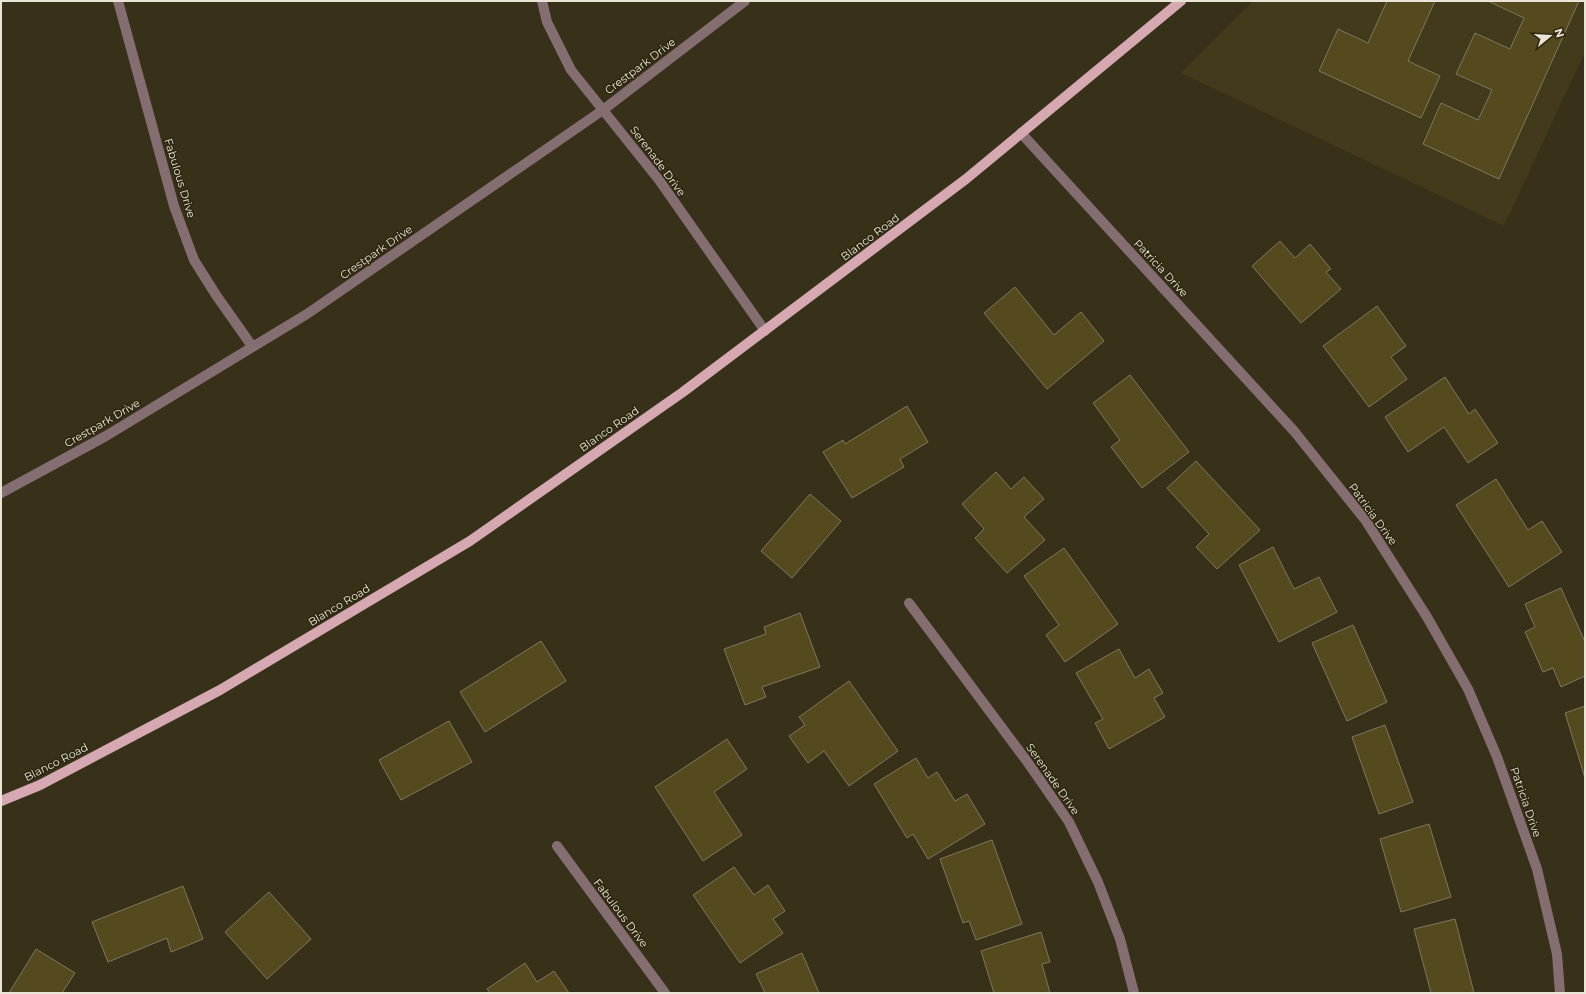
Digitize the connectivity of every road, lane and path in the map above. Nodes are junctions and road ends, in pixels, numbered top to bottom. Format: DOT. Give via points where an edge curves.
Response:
graph roads {
  1 [pos="118,1"];
  2 [pos="542,1"];
  3 [pos="745,1"];
  4 [pos="1181,1"];
  5 [pos="603,110"];
  6 [pos="1021,133"];
  7 [pos="765,331"];
  8 [pos="252,346"];
  9 [pos="1,493"];
  10 [pos="909,602"];
  11 [pos="1,801"];
  12 [pos="557,846"];
  13 [pos="665,993"];
  14 [pos="1134,993"];
  15 [pos="1560,993"];
  1 -- 8 [label="street, Fabulous Drive" via="174,206 194,260"];
  2 -- 5 [label="street, Serenade Drive" via="547,22 571,70"];
  3 -- 5 [label="street, Crestpark Drive"];
  4 -- 6 [label="main road, Blanco Road"];
  5 -- 7 [label="street, Serenade Drive" via="659,180"];
  5 -- 8 [label="street, Crestpark Drive" via="306,314"];
  6 -- 7 [label="main road, Blanco Road" via="966,179"];
  6 -- 15 [label="street, Patricia Drive" via="1294,431 1366,521 1427,617 1468,689 1503,772 1537,869 1557,954"];
  7 -- 11 [label="main road, Blanco Road" via="683,392 470,541 220,690 40,785"];
  8 -- 9 [label="street, Crestpark Drive" via="106,436"];
  10 -- 14 [label="street, Serenade Drive" via="1069,822 1098,882 1120,939"];
  12 -- 13 [label="street, Fabulous Drive"];
}
